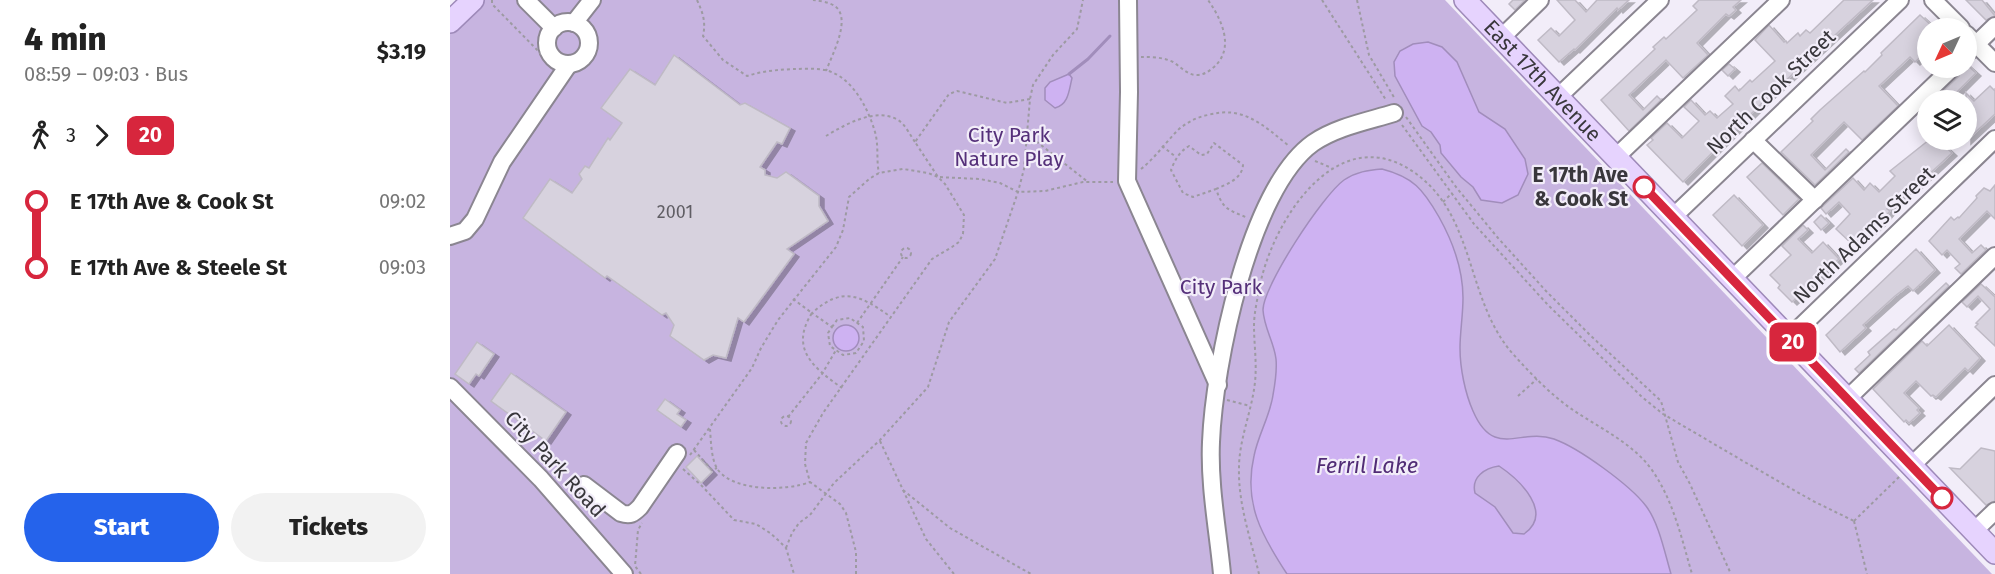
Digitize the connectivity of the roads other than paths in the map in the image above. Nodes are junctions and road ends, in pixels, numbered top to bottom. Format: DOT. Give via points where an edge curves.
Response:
graph roads {
  1 [pos="473,0"];
  2 [pos="526,0"];
  3 [pos="592,0"];
  4 [pos="1128,0"];
  5 [pos="1465,0"];
  6 [pos="1540,0"];
  7 [pos="1660,0"];
  8 [pos="1781,0"];
  9 [pos="1900,0"];
  10 [pos="1933,0"];
  11 [pos="1951,18"];
  12 [pos="450,22"];
  13 [pos="574,24"];
  14 [pos="1995,26"];
  15 [pos="554,28"];
  16 [pos="1501,38"];
  17 [pos="1977,39"];
  18 [pos="1977,49"];
  19 [pos="1995,63"];
  20 [pos="569,64"];
  21 [pos="1942,78"];
  22 [pos="1558,98"];
  23 [pos="1399,110"];
  24 [pos="1995,139"];
  25 [pos="1753,141"];
  26 [pos="1616,157"];
  27 [pos="1815,200"];
  28 [pos="1673,217"];
  29 [pos="450,236"];
  30 [pos="1995,256"];
  31 [pos="1732,279"];
  32 [pos="1790,338"];
  33 [pos="450,387"];
  34 [pos="1217,391"];
  35 [pos="1993,392"];
  36 [pos="1847,399"];
  37 [pos="682,459"];
  38 [pos="1911,466"];
  39 [pos="584,485"];
  40 [pos="1995,511"];
  41 [pos="1974,531"];
  42 [pos="1995,554"];
  43 [pos="624,574"];
  44 [pos="1222,574"];
  1 -- 12 [label="main road"];
  2 -- 15 [label="street"];
  3 -- 13 [label="street"];
  4 -- 34 [label="street" via="1127,181"];
  5 -- 16 [label="main road, East 17th Avenue"];
  6 -- 16 [label="street"];
  7 -- 22 [label="street"];
  8 -- 26 [label="street"];
  9 -- 25 [label="street, North Cook Street"];
  10 -- 11 [label="street"];
  13 -- 15 [label="street" via="567,22"];
  13 -- 20 [label="street" via="585,31 589,45 582,58"];
  14 -- 17 [label="street"];
  15 -- 20 [label="street" via="548,48 556,60"];
  16 -- 22 [label="main road, East 17th Avenue"];
  18 -- 19 [label="street"];
  20 -- 29 [label="street" via="499,168 475,219 465,231"];
  21 -- 27 [label="street"];
  22 -- 26 [label="main road, East 17th Avenue"];
  23 -- 34 [label="street" via="1314,142 1284,175 1245,259"];
  24 -- 32 [label="street, North Adams Street"];
  25 -- 27 [label="street"];
  25 -- 28 [label="street, North Cook Street"];
  26 -- 28 [label="main road, East 17th Avenue"];
  27 -- 31 [label="street"];
  28 -- 31 [label="main road, East 17th Avenue"];
  30 -- 36 [label="street"];
  31 -- 32 [label="main road, East 17th Avenue"];
  32 -- 36 [label="main road, East 17th Avenue"];
  33 -- 43 [label="street, City Park Road" via="541,479"];
  34 -- 44 [label="street" via="1211,444"];
  35 -- 38 [label="street"];
  36 -- 38 [label="main road, East 17th Avenue"];
  37 -- 39 [label="street" via="634,513 627,515"];
  38 -- 41 [label="main road, East 17th Avenue"];
  40 -- 41 [label="street"];
  41 -- 42 [label="main road, East 17th Avenue"];
}
